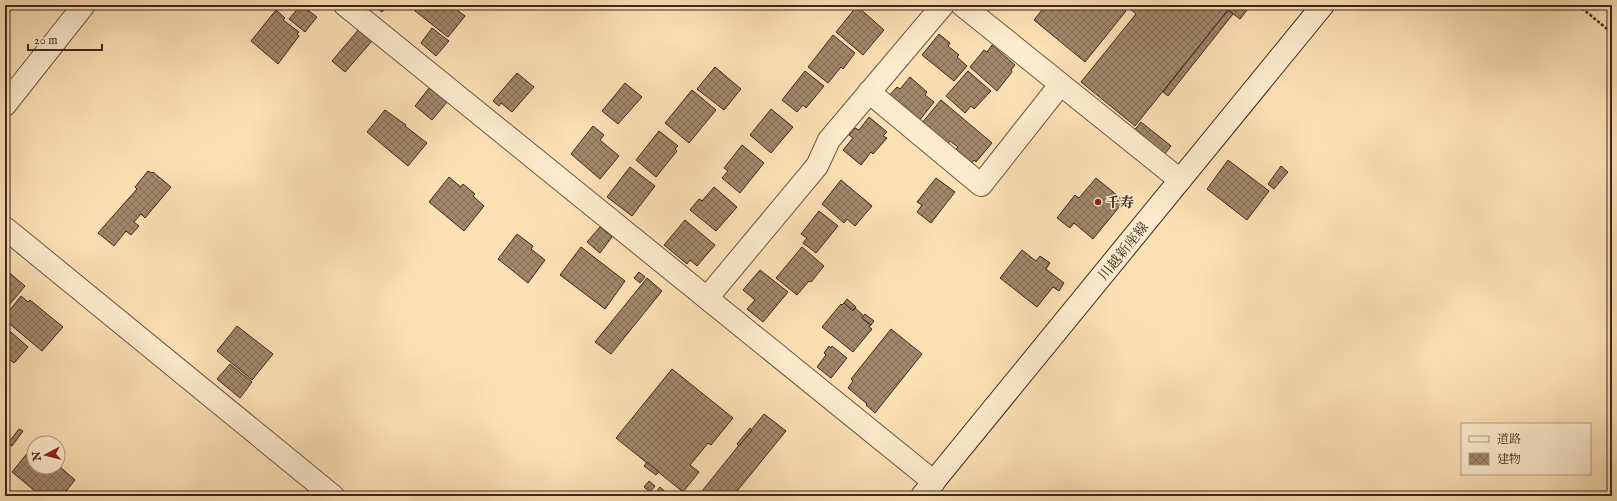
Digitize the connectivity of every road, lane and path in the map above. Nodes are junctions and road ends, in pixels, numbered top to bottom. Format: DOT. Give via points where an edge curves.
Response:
graph roads {
  1 [pos="84,5"];
  2 [pos="345,5"];
  3 [pos="943,5"];
  4 [pos="962,5"];
  5 [pos="1323,5"];
  6 [pos="1578,5"];
  7 [pos="1612,33"];
  8 [pos="1060,85"];
  9 [pos="869,92"];
  10 [pos="5,105"];
  11 [pos="1180,180"];
  12 [pos="5,228"];
  13 [pos="707,298"];
  14 [pos="928,489"];
  15 [pos="333,496"];
  1 -- 10 [label="street"];
  2 -- 13 [label="street"];
  3 -- 9 [label="street"];
  4 -- 8 [label="street"];
  5 -- 11 [label="street, 川越新座線"];
  6 -- 7 [label="path"];
  8 -- 9 [label="street" via="981,185"];
  8 -- 11 [label="street"];
  9 -- 13 [label="street" via="829,140 817,166"];
  11 -- 14 [label="street, 川越新座線"];
  12 -- 15 [label="street"];
  13 -- 14 [label="street"];
}
